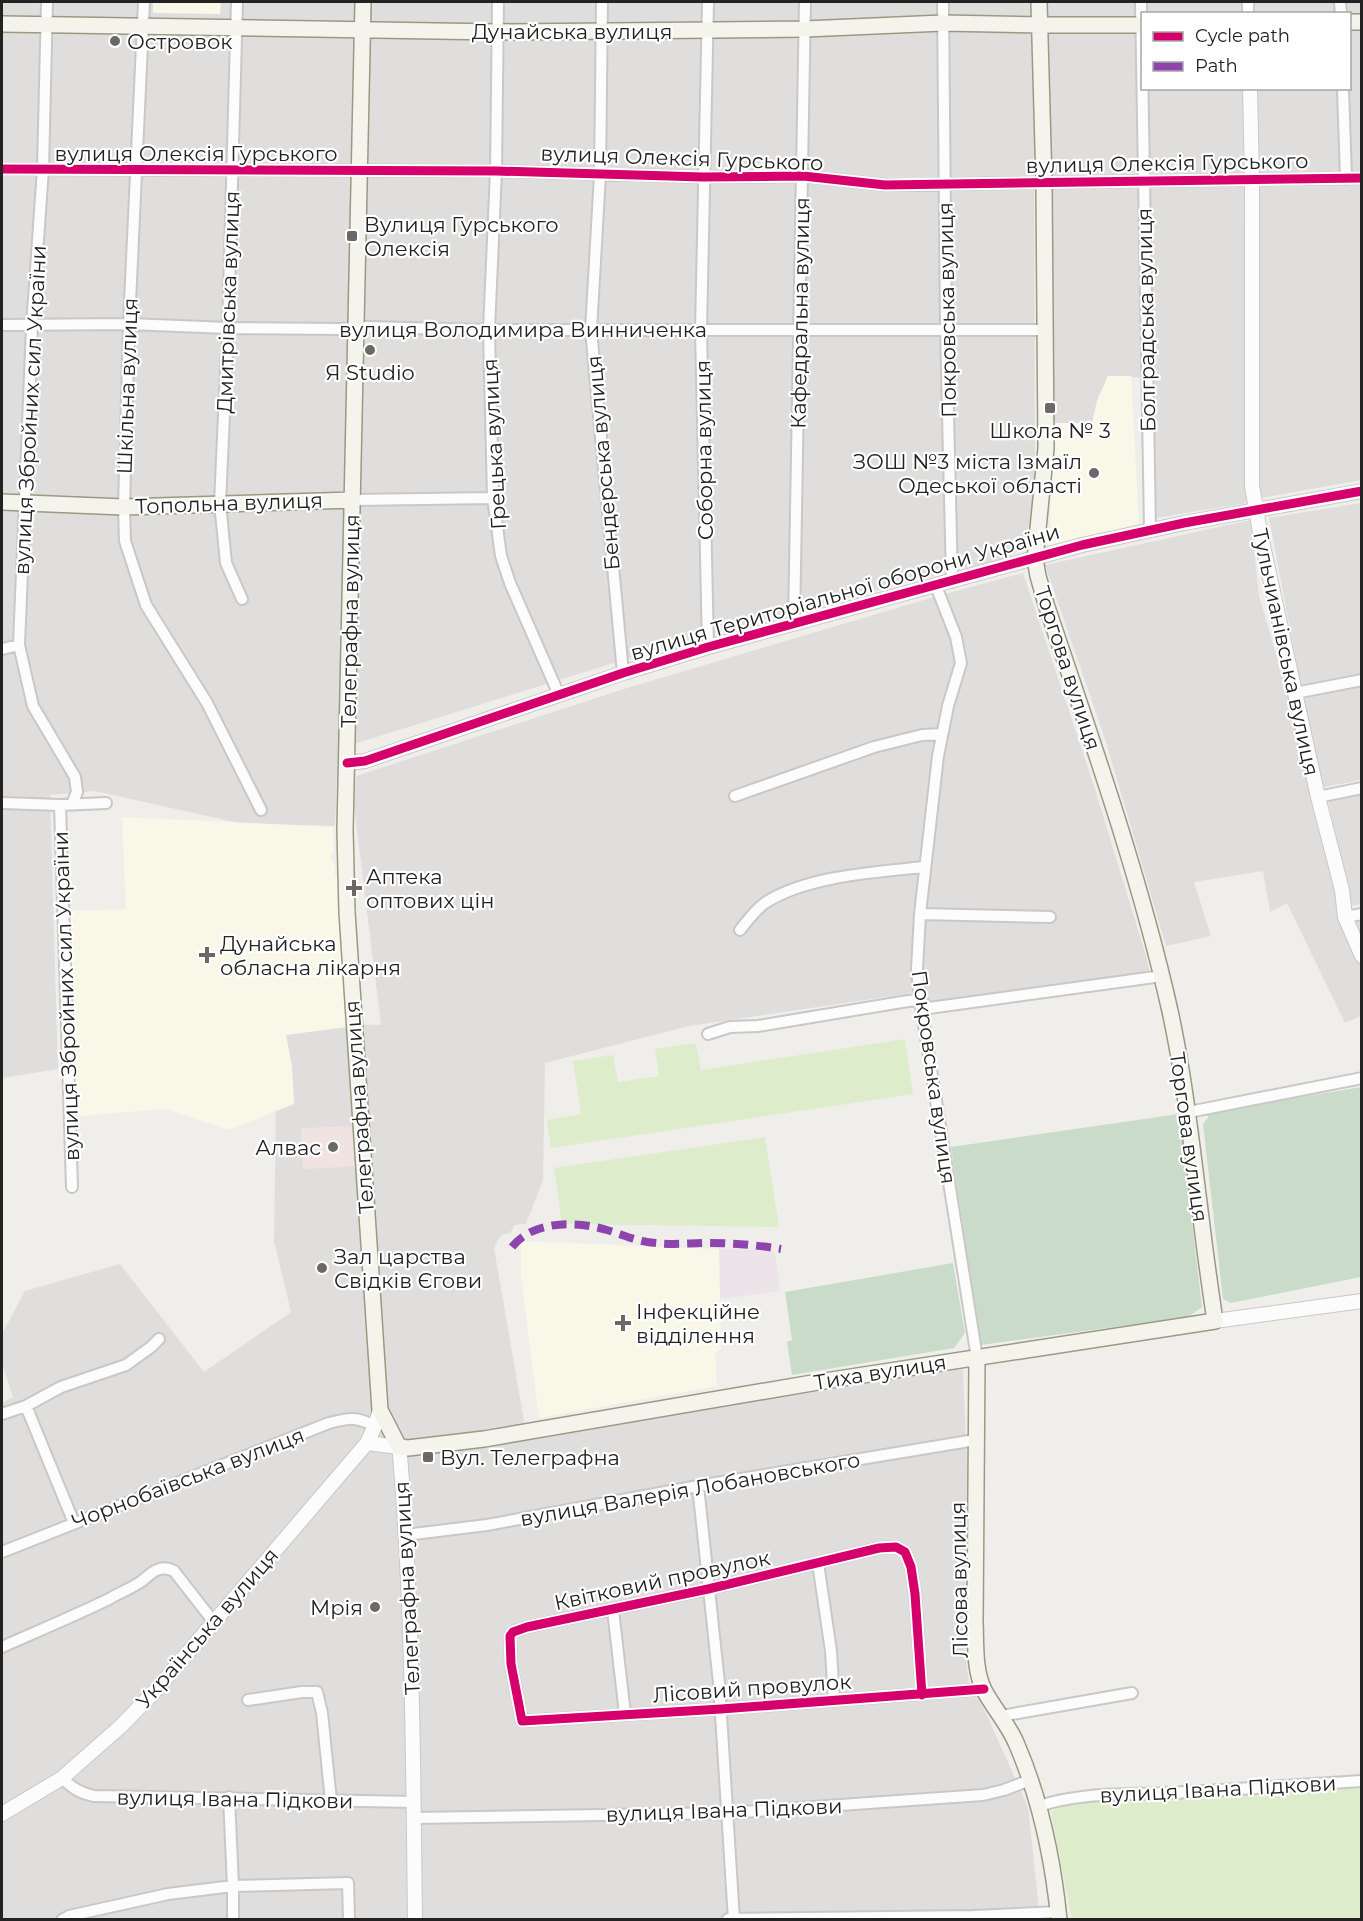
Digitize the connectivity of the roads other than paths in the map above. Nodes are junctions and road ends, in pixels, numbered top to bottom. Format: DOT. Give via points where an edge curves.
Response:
graph roads {
  1 [pos="47,2"];
  2 [pos="144,2"];
  3 [pos="237,2"];
  4 [pos="363,2"];
  5 [pos="498,2"];
  6 [pos="602,2"];
  7 [pos="708,2"];
  8 [pos="805,2"];
  9 [pos="943,2"];
  10 [pos="1039,2"];
  11 [pos="943,22"];
  12 [pos="2,24"];
  13 [pos="1040,25"];
  14 [pos="1141,25"];
  15 [pos="46,26"];
  16 [pos="143,27"];
  17 [pos="237,28"];
  18 [pos="805,28"];
  19 [pos="363,30"];
  20 [pos="707,30"];
  21 [pos="497,32"];
  22 [pos="602,32"];
  23 [pos="1143,90"];
  24 [pos="1250,90"];
  25 [pos="1343,90"];
  26 [pos="2,169"];
  27 [pos="43,170"];
  28 [pos="136,171"];
  29 [pos="233,171"];
  30 [pos="496,171"];
  31 [pos="360,172"];
  32 [pos="600,175"];
  33 [pos="802,176"];
  34 [pos="703,177"];
  35 [pos="1362,178"];
  36 [pos="1346,179"];
  37 [pos="1252,180"];
  38 [pos="1144,182"];
  39 [pos="945,183"];
  40 [pos="1044,183"];
  41 [pos="129,324"];
  42 [pos="2,325"];
  43 [pos="32,326"];
  44 [pos="228,328"];
  45 [pos="357,328"];
  46 [pos="800,329"];
  47 [pos="946,329"];
  48 [pos="489,330"];
  49 [pos="591,330"];
  50 [pos="701,330"];
  51 [pos="1045,330"];
  52 [pos="1362,491"];
  53 [pos="493,498"];
  54 [pos="353,500"];
  55 [pos="2,502"];
  56 [pos="220,502"];
  57 [pos="24,503"];
  58 [pos="124,507"];
  59 [pos="1255,509"];
  60 [pos="1150,530"];
  61 [pos="1035,559"];
  62 [pos="952,582"];
  63 [pos="936,586"];
  64 [pos="242,599"];
  65 [pos="794,624"];
  66 [pos="19,645"];
  67 [pos="708,647"];
  68 [pos="2,649"];
  69 [pos="623,673"];
  70 [pos="1362,680"];
  71 [pos="1294,693"];
  72 [pos="559,695"];
  73 [pos="941,734"];
  74 [pos="347,763"];
  75 [pos="1362,788"];
  76 [pos="735,796"];
  77 [pos="1318,796"];
  78 [pos="2,803"];
  79 [pos="106,803"];
  80 [pos="66,805"];
  81 [pos="261,810"];
  82 [pos="924,867"];
  83 [pos="920,914"];
  84 [pos="1362,914"];
  85 [pos="1050,917"];
  86 [pos="1345,917"];
  87 [pos="740,930"];
  88 [pos="1362,956"];
  89 [pos="1162,976"];
  90 [pos="920,999"];
  91 [pos="708,1034"];
  92 [pos="1362,1078"];
  93 [pos="1189,1112"];
  94 [pos="72,1187"];
  95 [pos="1362,1301"];
  96 [pos="1215,1321"];
  97 [pos="159,1339"];
  98 [pos="977,1358"];
  99 [pos="26,1406"];
  100 [pos="380,1410"];
  101 [pos="2,1414"];
  102 [pos="375,1426"];
  103 [pos="975,1440"];
  104 [pos="367,1443"];
  105 [pos="399,1447"];
  106 [pos="698,1486"];
  107 [pos="74,1523"];
  108 [pos="405,1535"];
  109 [pos="2,1552"];
  110 [pos="818,1563"];
  111 [pos="708,1589"];
  112 [pos="613,1610"];
  113 [pos="213,1621"];
  114 [pos="2,1647"];
  115 [pos="984,1689"];
  116 [pos="1132,1693"];
  117 [pos="922,1695"];
  118 [pos="248,1700"];
  119 [pos="834,1700"];
  120 [pos="721,1709"];
  121 [pos="625,1714"];
  122 [pos="1001,1716"];
  123 [pos="522,1721"];
  124 [pos="62,1778"];
  125 [pos="1030,1780"];
  126 [pos="1362,1781"];
  127 [pos="229,1797"];
  128 [pos="331,1801"];
  129 [pos="414,1802"];
  130 [pos="1039,1806"];
  131 [pos="728,1813"];
  132 [pos="2,1814"];
  133 [pos="414,1818"];
  134 [pos="233,1886"];
  135 [pos="1058,1916"];
  136 [pos="735,1919"];
  137 [pos="62,1920"];
  138 [pos="233,1920"];
  139 [pos="349,1920"];
  140 [pos="415,1920"];
  141 [pos="728,1920"];
  1 -- 15 [label="street, вулиця Збройних сил України"];
  2 -- 16 [label="street, Шкільна вулиця"];
  3 -- 17 [label="street, Дмитрівська вулиця"];
  4 -- 19 [label="main road, Телеграфна вулиця"];
  5 -- 21 [label="street, Грецька вулиця"];
  6 -- 22 [label="street, Бендерська вулиця"];
  7 -- 20 [label="street, Соборна вулиця"];
  8 -- 18 [label="street, Кафедральна вулиця"];
  9 -- 11 [label="street, Покровська вулиця"];
  10 -- 13 [label="main road, Торгова вулиця"];
  11 -- 13 [label="main road, Дунайська вулиця"];
  11 -- 18 [label="main road, Дунайська вулиця"];
  11 -- 39 [label="street, Покровська вулиця"];
  12 -- 15 [label="main road, Дунайська вулиця"];
  13 -- 14 [label="main road, Дунайська вулиця"];
  13 -- 40 [label="main road, Торгова вулиця"];
  15 -- 16 [label="main road, Дунайська вулиця"];
  15 -- 27 [label="street, вулиця Збройних сил України"];
  16 -- 17 [label="main road, Дунайська вулиця"];
  16 -- 28 [label="street, Шкільна вулиця"];
  17 -- 19 [label="main road, Дунайська вулиця"];
  17 -- 29 [label="street, Дмитрівська вулиця"];
  18 -- 20 [label="main road, Дунайська вулиця"];
  18 -- 33 [label="street, Кафедральна вулиця"];
  19 -- 21 [label="main road, Дунайська вулиця"];
  19 -- 31 [label="main road, Телеграфна вулиця"];
  20 -- 22 [label="main road, Дунайська вулиця"];
  20 -- 34 [label="street, Соборна вулиця"];
  21 -- 22 [label="main road, Дунайська вулиця"];
  21 -- 30 [label="street, Грецька вулиця"];
  22 -- 32 [label="street, Бендерська вулиця"];
  23 -- 38 [label="street, Болградська вулиця"];
  24 -- 37 [label="street, Тульчианівська вулиця"];
  25 -- 36 [label="street"];
  26 -- 27 [label="street, вулиця Олексія Гурського"];
  27 -- 28 [label="street, вулиця Олексія Гурського"];
  27 -- 43 [label="street, вулиця Збройних сил України"];
  28 -- 29 [label="street, вулиця Олексія Гурського"];
  28 -- 41 [label="street, Шкільна вулиця"];
  29 -- 31 [label="street, вулиця Олексія Гурського"];
  29 -- 44 [label="street, Дмитрівська вулиця"];
  30 -- 31 [label="street, вулиця Олексія Гурського"];
  30 -- 32 [label="street, вулиця Олексія Гурського"];
  30 -- 48 [label="street, Грецька вулиця"];
  31 -- 45 [label="main road, Телеграфна вулиця"];
  32 -- 34 [label="street, вулиця Олексія Гурського"];
  32 -- 49 [label="street, Бендерська вулиця"];
  33 -- 34 [label="street, вулиця Олексія Гурського"];
  33 -- 39 [label="street, вулиця Олексія Гурського" via="885,185"];
  33 -- 46 [label="street, Кафедральна вулиця"];
  34 -- 50 [label="street, Соборна вулиця"];
  35 -- 36 [label="street, вулиця Олексія Гурського"];
  36 -- 37 [label="street, вулиця Олексія Гурського"];
  37 -- 38 [label="street, вулиця Олексія Гурського"];
  37 -- 59 [label="street, Тульчианівська вулиця"];
  38 -- 40 [label="street, вулиця Олексія Гурського"];
  38 -- 60 [label="street, Болградська вулиця"];
  39 -- 40 [label="street, вулиця Олексія Гурського"];
  39 -- 47 [label="street, Покровська вулиця"];
  40 -- 51 [label="main road, Торгова вулиця"];
  41 -- 43 [label="street, вулиця Володимира Винниченка"];
  41 -- 44 [label="street, вулиця Володимира Винниченка"];
  41 -- 58 [label="street, Шкільна вулиця"];
  42 -- 43 [label="street, вулиця Володимира Винниченка"];
  43 -- 57 [label="street, вулиця Збройних сил України"];
  44 -- 45 [label="street, вулиця Володимира Винниченка"];
  44 -- 56 [label="street, Дмитрівська вулиця"];
  45 -- 48 [label="street, вулиця Володимира Винниченка"];
  45 -- 54 [label="main road, Телеграфна вулиця"];
  46 -- 47 [label="street, вулиця Володимира Винниченка"];
  46 -- 50 [label="street, вулиця Володимира Винниченка"];
  46 -- 65 [label="street, Кафедральна вулиця"];
  47 -- 51 [label="street, вулиця Володимира Винниченка"];
  47 -- 62 [label="street, Покровська вулиця"];
  48 -- 49 [label="street, вулиця Володимира Винниченка"];
  48 -- 53 [label="street, Грецька вулиця"];
  49 -- 50 [label="street, вулиця Володимира Винниченка"];
  49 -- 69 [label="street, Бендерська вулиця"];
  50 -- 67 [label="street, Соборна вулиця"];
  51 -- 61 [label="main road, Торгова вулиця" via="1046,448"];
  52 -- 59 [label="street, вулиця Територіальної оборони України"];
  53 -- 54 [label="street, Топольна вулиця"];
  53 -- 72 [label="street, Грецька вулиця" via="505,568"];
  54 -- 56 [label="main road, Топольна вулиця"];
  54 -- 74 [label="main road, Телеграфна вулиця"];
  55 -- 57 [label="main road, Топольна вулиця"];
  56 -- 58 [label="main road, Топольна вулиця"];
  56 -- 64 [label="street, Дмитрівська вулиця" via="226,563"];
  57 -- 58 [label="main road, Топольна вулиця"];
  57 -- 66 [label="street, вулиця Збройних сил України"];
  58 -- 81 [label="street, Шкільна вулиця" via="125,541 146,605 207,703"];
  59 -- 60 [label="street, вулиця Територіальної оборони України"];
  59 -- 71 [label="street, Тульчианівська вулиця"];
  60 -- 61 [label="street, вулиця Територіальної оборони України"];
  61 -- 62 [label="street, вулиця Територіальної оборони України"];
  61 -- 89 [label="main road, Торгова вулиця" via="1040,585 1122,834"];
  62 -- 63 [label="street, вулиця Територіальної оборони України"];
  63 -- 65 [label="street, вулиця Територіальної оборони України"];
  63 -- 73 [label="street, Покровська вулиця" via="961,657"];
  65 -- 67 [label="street, вулиця Територіальної оборони України"];
  66 -- 68 [label="street"];
  66 -- 80 [label="street, вулиця Збройних сил України" via="33,706 75,777 77,792"];
  67 -- 69 [label="street, вулиця Територіальної оборони України"];
  69 -- 72 [label="street, вулиця Територіальної оборони України"];
  70 -- 71 [label="street"];
  71 -- 77 [label="street, Тульчианівська вулиця"];
  72 -- 74 [label="street, вулиця Територіальної оборони України" via="371,759"];
  73 -- 76 [label="street" via="874,747"];
  73 -- 82 [label="street, Покровська вулиця"];
  74 -- 100 [label="main road, Телеграфна вулиця" via="348,941"];
  75 -- 77 [label="street"];
  77 -- 86 [label="street, Тульчианівська вулиця"];
  78 -- 80 [label="street, вулиця Збройних сил України"];
  79 -- 80 [label="street, вулиця Збройних сил України"];
  80 -- 94 [label="street, вулиця Збройних сил України"];
  82 -- 83 [label="street, Покровська вулиця"];
  82 -- 87 [label="street" via="838,878 784,893 759,907"];
  83 -- 85 [label="street"];
  83 -- 90 [label="street, Покровська вулиця"];
  84 -- 86 [label="street"];
  86 -- 88 [label="street, Тульчианівська вулиця"];
  89 -- 90 [label="street" via="929,1008"];
  89 -- 93 [label="main road, Торгова вулиця"];
  90 -- 91 [label="street" via="758,1026 730,1027"];
  90 -- 98 [label="street, Покровська вулиця"];
  92 -- 93 [label="street"];
  93 -- 96 [label="main road, Торгова вулиця"];
  95 -- 96 [label="street, Тиха вулиця"];
  96 -- 98 [label="main road, Тиха вулиця"];
  97 -- 99 [label="street" via="126,1365 61,1387"];
  98 -- 103 [label="main road, Лісова вулиця"];
  98 -- 105 [label="main road, Тиха вулиця" via="484,1438"];
  99 -- 101 [label="street"];
  99 -- 107 [label="street"];
  100 -- 102 [label="street, Українська вулиця"];
  100 -- 105 [label="main road, Телеграфна вулиця"];
  102 -- 104 [label="street, Українська вулиця"];
  102 -- 107 [label="street, Чорнобаївська вулиця" via="357,1418 329,1423"];
  103 -- 106 [label="street, вулиця Валерія Лобановського"];
  103 -- 115 [label="main road, Лісова вулиця" via="976,1641"];
  104 -- 105 [label="street"];
  104 -- 113 [label="street, Українська вулиця"];
  105 -- 108 [label="street, Телеграфна вулиця"];
  106 -- 108 [label="street, вулиця Валерія Лобановського" via="487,1525"];
  106 -- 111 [label="street"];
  107 -- 109 [label="street, Чорнобаївська вулиця"];
  108 -- 129 [label="street, Телеграфна вулиця"];
  110 -- 111 [label="street, Квітковий провулок"];
  110 -- 117 [label="street, Квітковий провулок" via="890,1546 905,1552 914,1586"];
  110 -- 119 [label="street"];
  111 -- 112 [label="street, Квітковий провулок"];
  111 -- 120 [label="street"];
  112 -- 121 [label="street, Квітковий провулок"];
  112 -- 123 [label="street, Квітковий провулок" via="513,1632 511,1664"];
  113 -- 114 [label="street" via="174,1571 160,1568 77,1615"];
  113 -- 124 [label="street, Українська вулиця" via="155,1691"];
  115 -- 117 [label="street, Лісовий провулок"];
  115 -- 122 [label="main road, Лісова вулиця"];
  116 -- 122 [label="street"];
  117 -- 119 [label="street, Лісовий провулок"];
  118 -- 128 [label="street" via="317,1692"];
  119 -- 120 [label="street, Лісовий провулок"];
  120 -- 121 [label="street, Лісовий провулок"];
  120 -- 131 [label="street"];
  121 -- 123 [label="street, Лісовий провулок"];
  122 -- 125 [label="main road, Лісова вулиця" via="1017,1744"];
  124 -- 127 [label="street, вулиця Івана Підкови" via="81,1793 94,1796"];
  124 -- 132 [label="street, Українська вулиця"];
  125 -- 130 [label="main road, Лісова вулиця"];
  125 -- 131 [label="street, вулиця Івана Підкови" via="983,1795"];
  126 -- 130 [label="street, вулиця Івана Підкови" via="1082,1796"];
  127 -- 128 [label="street, вулиця Івана Підкови"];
  127 -- 134 [label="street"];
  128 -- 129 [label="street, вулиця Івана Підкови"];
  129 -- 133 [label="street, Телеграфна вулиця"];
  130 -- 135 [label="main road, Лісова вулиця" via="1049,1843"];
  131 -- 133 [label="street, вулиця Івана Підкови"];
  131 -- 136 [label="street"];
  133 -- 140 [label="street, Телеграфна вулиця"];
  134 -- 137 [label="street" via="168,1894"];
  134 -- 138 [label="street"];
  134 -- 139 [label="street" via="348,1883"];
  135 -- 136 [label="street"];
  136 -- 141 [label="street"];
}
